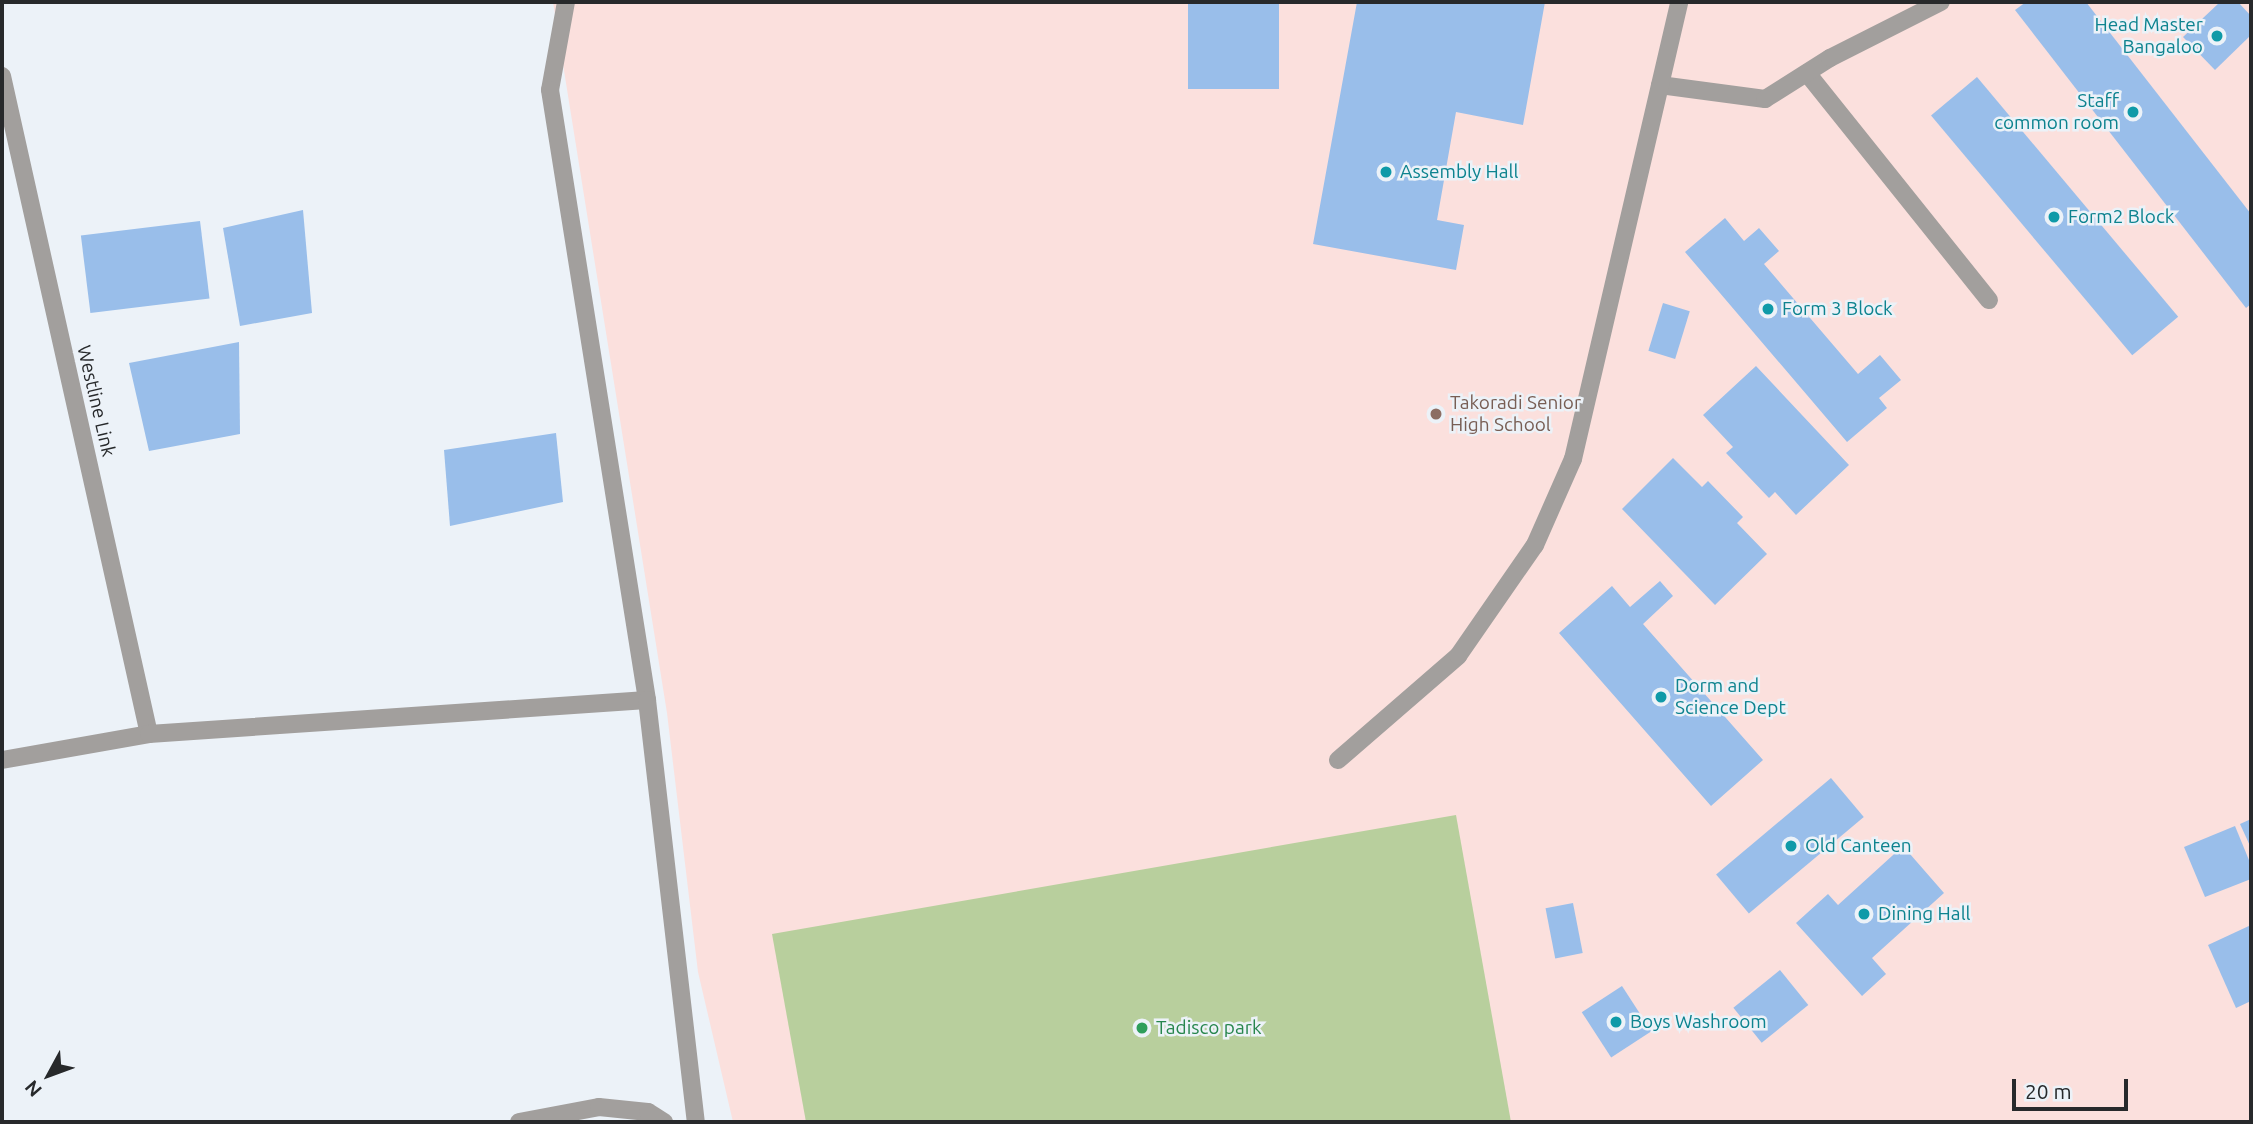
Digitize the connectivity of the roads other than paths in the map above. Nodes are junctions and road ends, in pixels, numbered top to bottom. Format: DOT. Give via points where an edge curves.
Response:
graph roads {
  1 [pos="566,2"];
  2 [pos="1679,2"];
  3 [pos="1941,2"];
  4 [pos="1807,73"];
  5 [pos="2,76"];
  6 [pos="1660,85"];
  7 [pos="1989,300"];
  8 [pos="648,700"];
  9 [pos="149,734"];
  10 [pos="2,760"];
  11 [pos="1338,760"];
  12 [pos="519,1122"];
  13 [pos="664,1122"];
  14 [pos="696,1122"];
  1 -- 8 [label="street" via="550,90"];
  2 -- 6 [label="street"];
  3 -- 4 [label="street"];
  4 -- 6 [label="street" via="1765,99"];
  4 -- 7 [label="street"];
  5 -- 9 [label="street, Westline Link"];
  6 -- 11 [label="street" via="1573,459 1535,545 1458,656"];
  8 -- 9 [label="street"];
  8 -- 14 [label="street"];
  9 -- 10 [label="street"];
  12 -- 13 [label="street" via="599,1107 648,1112"];
}
